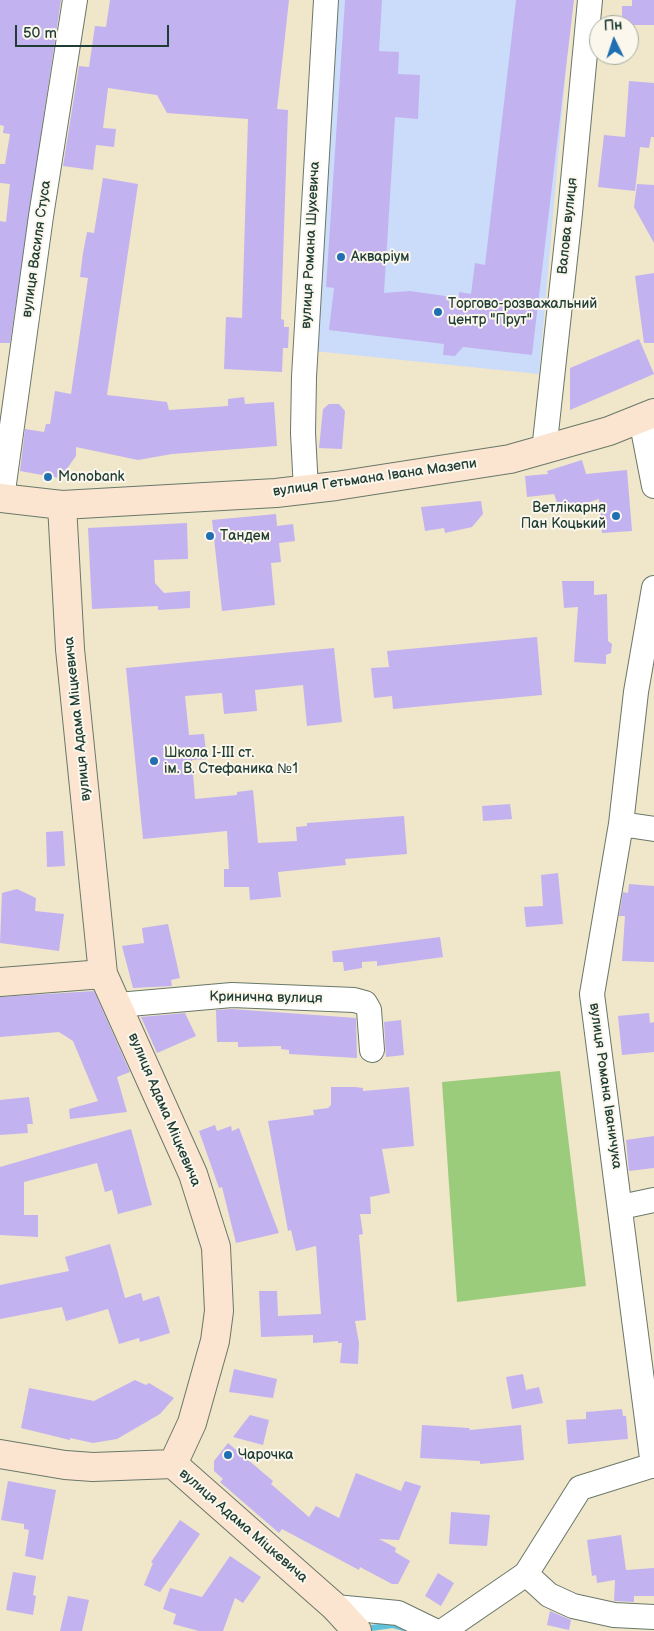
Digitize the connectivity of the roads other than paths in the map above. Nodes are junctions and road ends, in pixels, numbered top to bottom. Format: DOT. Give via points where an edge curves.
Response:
graph roads {
  1 [pos="76,0"];
  2 [pos="326,0"];
  3 [pos="590,0"];
  4 [pos="647,416"];
  5 [pos="544,451"];
  6 [pos="654,486"];
  7 [pos="306,490"];
  8 [pos="1,498"];
  9 [pos="62,505"];
  10 [pos="654,588"];
  11 [pos="621,824"];
  12 [pos="654,828"];
  13 [pos="103,974"];
  14 [pos="0,982"];
  15 [pos="118,1005"];
  16 [pos="372,1050"];
  17 [pos="654,1200"];
  18 [pos="621,1208"];
  19 [pos="0,1454"];
  20 [pos="173,1464"];
  21 [pos="654,1466"];
  22 [pos="526,1574"];
  23 [pos="335,1607"];
  24 [pos="654,1616"];
  25 [pos="357,1631"];
  26 [pos="435,1631"];
  27 [pos="443,1631"];
  1 -- 8 [label="street, вулиця Василя Стуса"];
  2 -- 7 [label="street, вулиця Романа Шухевича" via="304,377"];
  3 -- 5 [label="street, Валова вулиця"];
  4 -- 5 [label="main road, вулиця Гетьмана Івана Мазепи"];
  4 -- 6 [label="street"];
  5 -- 7 [label="main road, вулиця Гетьмана Івана Мазепи" via="387,480"];
  7 -- 9 [label="main road, вулиця Гетьмана Івана Мазепи"];
  8 -- 9 [label="main road, вулиця Гетьмана Івана Мазепи"];
  9 -- 13 [label="main road, вулиця Адама Міцкевича" via="70,649"];
  10 -- 11 [label="street, вулиця Романа Іваничука" via="636,692"];
  11 -- 12 [label="street"];
  11 -- 18 [label="street, вулиця Романа Іваничука" via="592,994"];
  13 -- 14 [label="main road"];
  13 -- 15 [label="main road, вулиця Адама Міцкевича"];
  15 -- 16 [label="street, Кринична вулиця" via="232,995 354,1000 365,1003 369,1010"];
  15 -- 20 [label="main road, вулиця Адама Міцкевича" via="193,1174 216,1247 220,1310 215,1341 192,1423"];
  17 -- 18 [label="street"];
  18 -- 21 [label="street, вулиця Романа Іваничука"];
  19 -- 20 [label="main road" via="93,1467"];
  20 -- 23 [label="main road, вулиця Адама Міцкевича"];
  21 -- 22 [label="street" via="580,1488"];
  22 -- 24 [label="street" via="549,1595 572,1606 614,1614"];
  22 -- 27 [label="street"];
  23 -- 25 [label="main road, вулиця Адама Міцкевича"];
  23 -- 26 [label="street" via="398,1613"];
}
